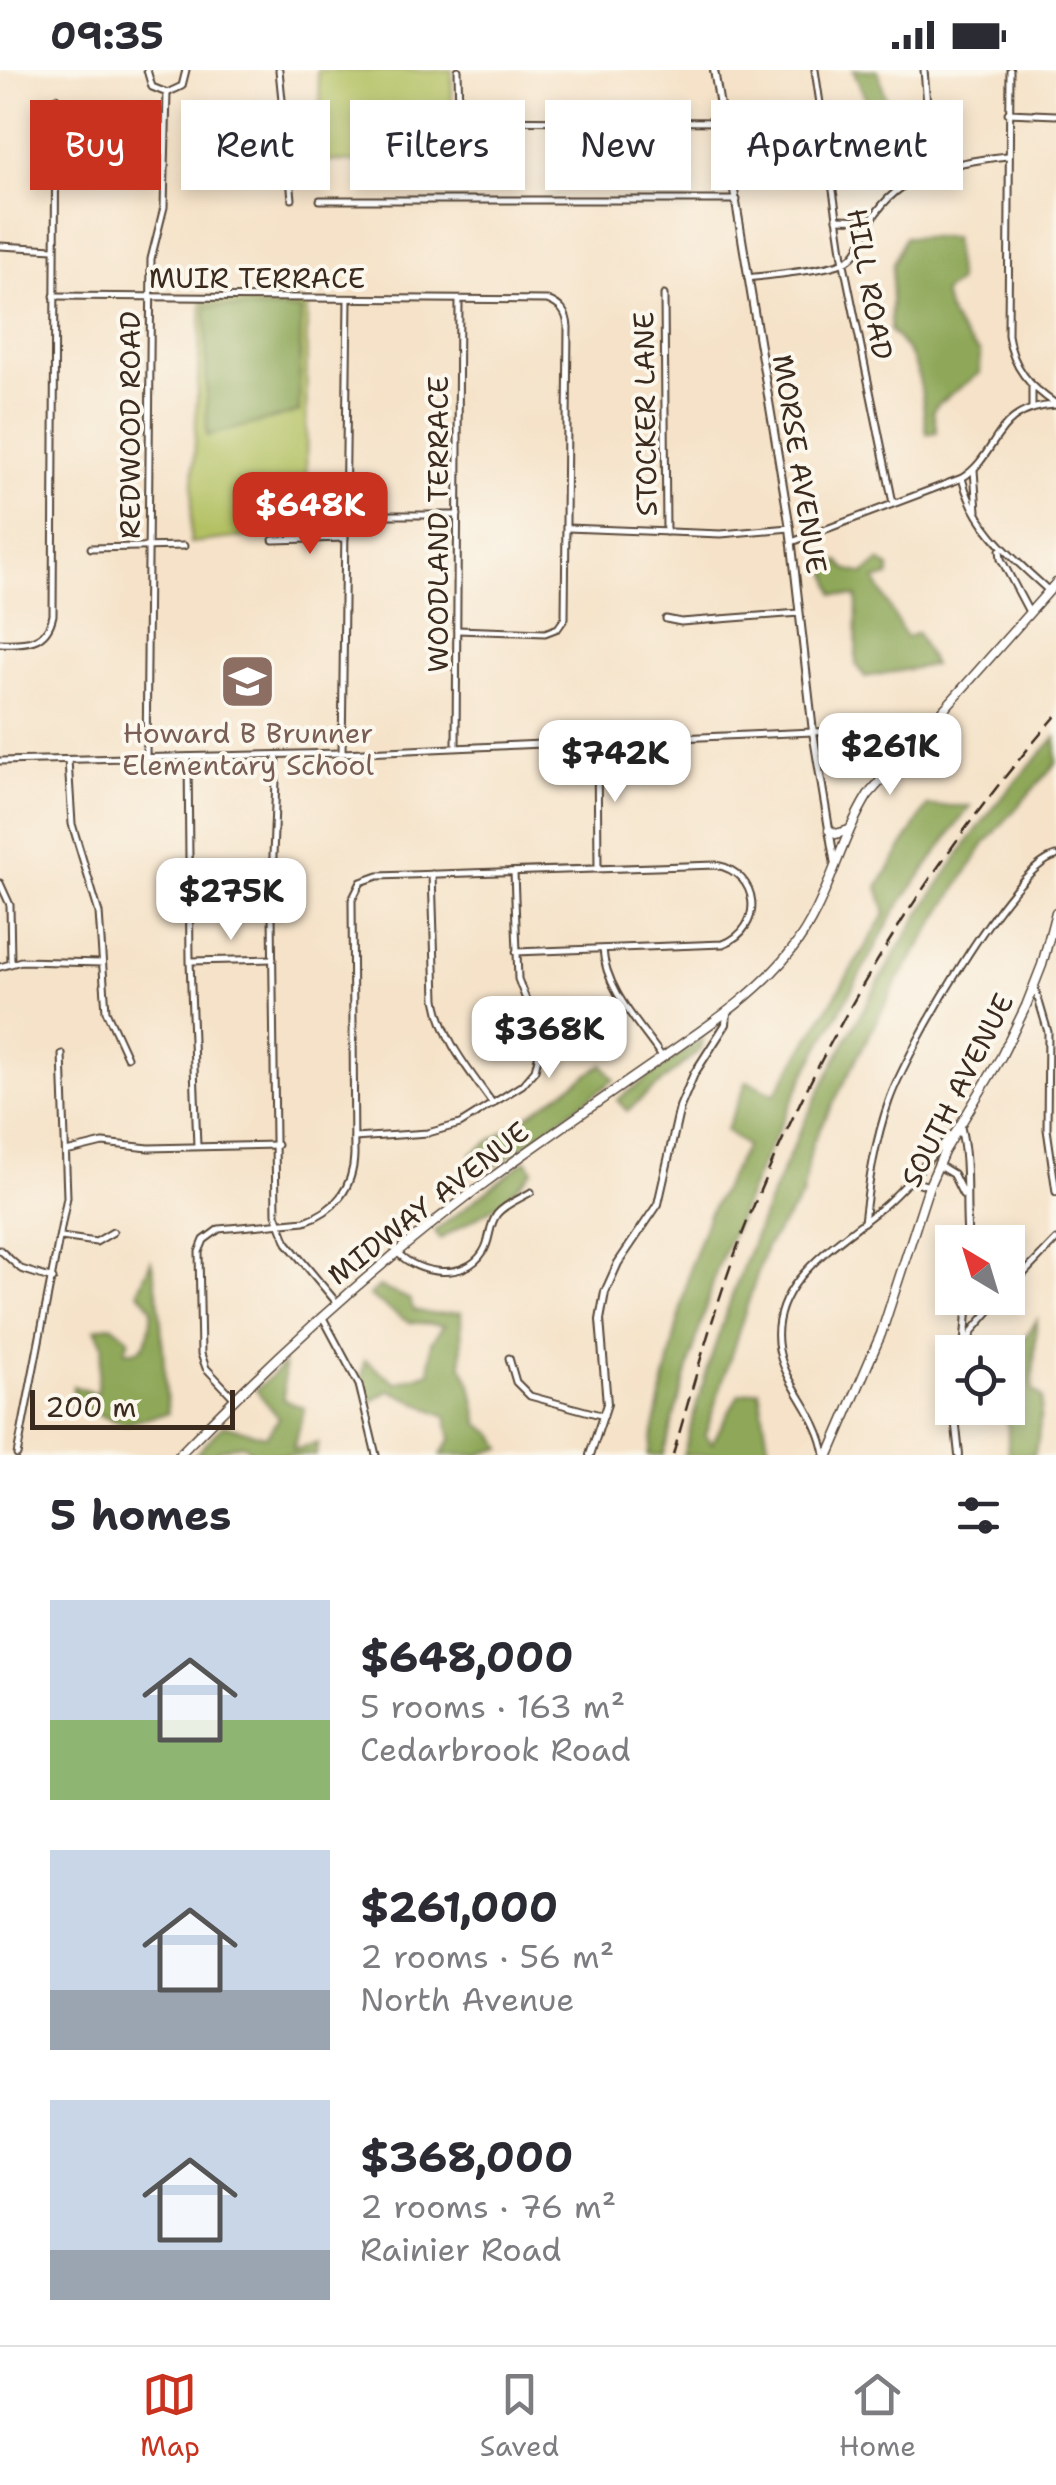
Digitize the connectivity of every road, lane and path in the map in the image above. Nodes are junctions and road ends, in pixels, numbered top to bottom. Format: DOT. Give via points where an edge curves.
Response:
graph roads {
  1 [pos="147,70"];
  2 [pos="186,70"];
  3 [pos="279,70"];
  4 [pos="458,70"];
  5 [pos="714,70"];
  6 [pos="815,70"];
  7 [pos="924,70"];
  8 [pos="1010,70"];
  9 [pos="167,93"];
  10 [pos="56,98"];
  11 [pos="719,100"];
  12 [pos="926,100"];
  13 [pos="1008,114"];
  14 [pos="1056,115"];
  15 [pos="711,122"];
  16 [pos="1007,156"];
  17 [pos="963,163"];
  18 [pos="734,190"];
  19 [pos="898,190"];
  20 [pos="292,199"];
  21 [pos="320,200"];
  22 [pos="736,200"];
  23 [pos="837,218"];
  24 [pos="872,220"];
  25 [pos="0,246"];
  26 [pos="54,249"];
  27 [pos="844,264"];
  28 [pos="748,278"];
  29 [pos="54,296"];
  30 [pos="664,296"];
  31 [pos="151,297"];
  32 [pos="348,299"];
  33 [pos="459,300"];
  34 [pos="1031,386"];
  35 [pos="1056,404"];
  36 [pos="1032,409"];
  37 [pos="974,470"];
  38 [pos="962,478"];
  39 [pos="892,504"];
  40 [pos="977,511"];
  41 [pos="348,515"];
  42 [pos="458,516"];
  43 [pos="566,528"];
  44 [pos="790,528"];
  45 [pos="666,532"];
  46 [pos="346,538"];
  47 [pos="274,540"];
  48 [pos="791,542"];
  49 [pos="150,545"];
  50 [pos="184,546"];
  51 [pos="1000,547"];
  52 [pos="91,548"];
  53 [pos="1054,591"];
  54 [pos="798,613"];
  55 [pos="1030,613"];
  56 [pos="666,619"];
  57 [pos="457,630"];
  58 [pos="0,643"];
  59 [pos="927,727"];
  60 [pos="813,732"];
  61 [pos="597,742"];
  62 [pos="456,748"];
  63 [pos="342,753"];
  64 [pos="278,754"];
  65 [pos="188,757"];
  66 [pos="146,759"];
  67 [pos="68,760"];
  68 [pos="0,761"];
  69 [pos="828,830"];
  70 [pos="849,830"];
  71 [pos="1056,856"];
  72 [pos="836,866"];
  73 [pos="598,869"];
  74 [pos="514,872"];
  75 [pos="432,874"];
  76 [pos="272,881"];
  77 [pos="0,883"];
  78 [pos="1056,912"];
  79 [pos="272,916"];
  80 [pos="603,948"];
  81 [pos="516,952"];
  82 [pos="273,959"];
  83 [pos="190,961"];
  84 [pos="11,962"];
  85 [pos="102,963"];
  86 [pos="0,967"];
  87 [pos="1035,987"];
  88 [pos="727,1012"];
  89 [pos="62,1054"];
  90 [pos="127,1057"];
  91 [pos="662,1057"];
  92 [pos="493,1104"];
  93 [pos="960,1126"];
  94 [pos="354,1138"];
  95 [pos="277,1145"];
  96 [pos="197,1146"];
  97 [pos="66,1152"];
  98 [pos="938,1165"];
  99 [pos="905,1184"];
  100 [pos="928,1186"];
  101 [pos="531,1192"];
  102 [pos="1056,1192"];
  103 [pos="964,1195"];
  104 [pos="864,1222"];
  105 [pos="278,1224"];
  106 [pos="967,1225"];
  107 [pos="113,1232"];
  108 [pos="60,1238"];
  109 [pos="1056,1240"];
  110 [pos="0,1250"];
  111 [pos="397,1252"];
  112 [pos="1025,1272"];
  113 [pos="53,1279"];
  114 [pos="337,1304"];
  115 [pos="986,1315"];
  116 [pos="322,1316"];
  117 [pos="971,1335"];
  118 [pos="509,1358"];
  119 [pos="235,1399"];
  120 [pos="604,1416"];
  121 [pos="956,1425"];
  122 [pos="17,1455"];
  123 [pos="178,1455"];
  124 [pos="376,1455"];
  125 [pos="590,1455"];
  126 [pos="827,1455"];
  127 [pos="959,1455"];
  1 -- 9 [label="street" via="152,87"];
  2 -- 9 [label="street" via="182,86"];
  3 -- 20 [label="street"];
  4 -- 15 [label="street" via="460,115 472,121"];
  5 -- 11 [label="street, MORSE AVENUE"];
  6 -- 23 [label="street, HILL ROAD"];
  7 -- 12 [label="street"];
  8 -- 13 [label="street"];
  9 -- 31 [label="street, REDWOOD ROAD" via="164,207 151,258"];
  10 -- 26 [label="street"];
  13 -- 14 [label="street"];
  13 -- 16 [label="street"];
  16 -- 17 [label="street"];
  16 -- 34 [label="street" via="1008,336"];
  18 -- 22 [label="street, MORSE AVENUE"];
  19 -- 24 [label="street"];
  21 -- 22 [label="street"];
  22 -- 28 [label="street, MORSE AVENUE"];
  23 -- 24 [label="street"];
  23 -- 27 [label="street, HILL ROAD"];
  24 -- 27 [label="street"];
  25 -- 26 [label="street"];
  26 -- 29 [label="street"];
  27 -- 28 [label="street"];
  27 -- 39 [label="street, HILL ROAD"];
  28 -- 44 [label="street, MORSE AVENUE"];
  29 -- 31 [label="street, MUIR TERRACE"];
  29 -- 58 [label="street" via="53,615 37,640"];
  30 -- 45 [label="street, STOCKER LANE"];
  31 -- 32 [label="street, MUIR TERRACE"];
  31 -- 49 [label="street, REDWOOD ROAD"];
  32 -- 33 [label="street, MUIR TERRACE"];
  32 -- 41 [label="street"];
  33 -- 42 [label="street, WOODLAND TERRACE"];
  33 -- 43 [label="street, MUIR TERRACE" via="547,300 565,314"];
  34 -- 35 [label="street"];
  34 -- 36 [label="street"];
  35 -- 36 [label="street"];
  36 -- 37 [label="street" via="1000,429"];
  37 -- 38 [label="street"];
  37 -- 40 [label="street"];
  38 -- 39 [label="street"];
  38 -- 40 [label="street"];
  39 -- 48 [label="street"];
  40 -- 51 [label="street"];
  41 -- 42 [label="street"];
  41 -- 46 [label="street"];
  42 -- 57 [label="street, WOODLAND TERRACE"];
  43 -- 45 [label="street"];
  43 -- 57 [label="street" via="566,614 558,628"];
  44 -- 45 [label="street"];
  44 -- 48 [label="street, MORSE AVENUE"];
  46 -- 47 [label="street"];
  46 -- 63 [label="street"];
  48 -- 54 [label="street, MORSE AVENUE"];
  49 -- 50 [label="street"];
  49 -- 52 [label="street"];
  49 -- 66 [label="street, REDWOOD ROAD"];
  51 -- 53 [label="street"];
  51 -- 55 [label="street"];
  53 -- 55 [label="main road, MIDWAY AVENUE"];
  54 -- 56 [label="street"];
  54 -- 60 [label="street, MORSE AVENUE"];
  55 -- 59 [label="main road, MIDWAY AVENUE"];
  57 -- 62 [label="street, WOODLAND TERRACE"];
  59 -- 60 [label="street"];
  59 -- 70 [label="main road, MIDWAY AVENUE" via="868,795"];
  60 -- 61 [label="street"];
  60 -- 69 [label="street, MORSE AVENUE"];
  61 -- 62 [label="street"];
  61 -- 73 [label="street"];
  62 -- 63 [label="street"];
  63 -- 64 [label="street"];
  64 -- 65 [label="street"];
  64 -- 76 [label="street"];
  65 -- 66 [label="street"];
  65 -- 83 [label="street"];
  66 -- 67 [label="street"];
  67 -- 68 [label="street"];
  67 -- 85 [label="street" via="72,824 96,898"];
  69 -- 70 [label="main road"];
  69 -- 72 [label="street, MORSE AVENUE"];
  70 -- 72 [label="main road, MIDWAY AVENUE"];
  71 -- 104 [label="street" via="1039,864 978,937 908,1058 878,1138"];
  72 -- 88 [label="main road, MIDWAY AVENUE" via="791,950"];
  73 -- 74 [label="street"];
  73 -- 80 [label="street" via="724,866 742,877 752,900 748,924 722,944"];
  74 -- 75 [label="street"];
  74 -- 81 [label="street"];
  75 -- 92 [label="street" via="439,1018"];
  75 -- 94 [label="street" via="374,876 356,888 352,900"];
  77 -- 84 [label="street" via="10,905"];
  78 -- 87 [label="main road, SOUTH AVENUE"];
  79 -- 82 [label="street"];
  80 -- 81 [label="street"];
  80 -- 91 [label="street" via="620,997"];
  81 -- 92 [label="street" via="541,1056 530,1078"];
  82 -- 83 [label="street"];
  82 -- 95 [label="street"];
  83 -- 96 [label="street"];
  84 -- 85 [label="street"];
  84 -- 86 [label="street"];
  85 -- 90 [label="street" via="106,1011"];
  87 -- 93 [label="main road, SOUTH AVENUE"];
  87 -- 102 [label="street" via="1048,1032"];
  88 -- 91 [label="main road, MIDWAY AVENUE"];
  88 -- 120 [label="street" via="680,1107 658,1204 605,1292"];
  89 -- 97 [label="street"];
  91 -- 111 [label="main road, MIDWAY AVENUE"];
  92 -- 94 [label="street" via="443,1130"];
  93 -- 98 [label="main road, SOUTH AVENUE"];
  93 -- 99 [label="street"];
  93 -- 103 [label="street"];
  94 -- 105 [label="street" via="352,1174 339,1199 311,1219"];
  95 -- 96 [label="street"];
  95 -- 105 [label="street"];
  96 -- 97 [label="street" via="102,1143"];
  97 -- 108 [label="street"];
  98 -- 100 [label="main road, SOUTH AVENUE"];
  98 -- 103 [label="street" via="953,1174"];
  99 -- 100 [label="street"];
  99 -- 104 [label="street"];
  100 -- 126 [label="main road, SOUTH AVENUE" via="881,1334"];
  101 -- 111 [label="street" via="499,1212 482,1253 464,1268 436,1271"];
  103 -- 106 [label="street"];
  104 -- 126 [label="street" via="796,1281 778,1321 783,1364"];
  105 -- 114 [label="street"];
  105 -- 119 [label="street" via="219,1229 199,1252 201,1354"];
  107 -- 108 [label="street" via="96,1242"];
  108 -- 113 [label="street"];
  109 -- 112 [label="street"];
  110 -- 113 [label="street" via="21,1268"];
  111 -- 114 [label="main road, MIDWAY AVENUE"];
  113 -- 122 [label="street"];
  114 -- 116 [label="main road, MIDWAY AVENUE"];
  115 -- 117 [label="street"];
  116 -- 119 [label="main road, MIDWAY AVENUE"];
  116 -- 124 [label="street" via="359,1385"];
  118 -- 120 [label="street" via="516,1382 530,1396"];
  119 -- 123 [label="main road, MIDWAY AVENUE"];
  120 -- 125 [label="street"];
  121 -- 127 [label="street"];
}
